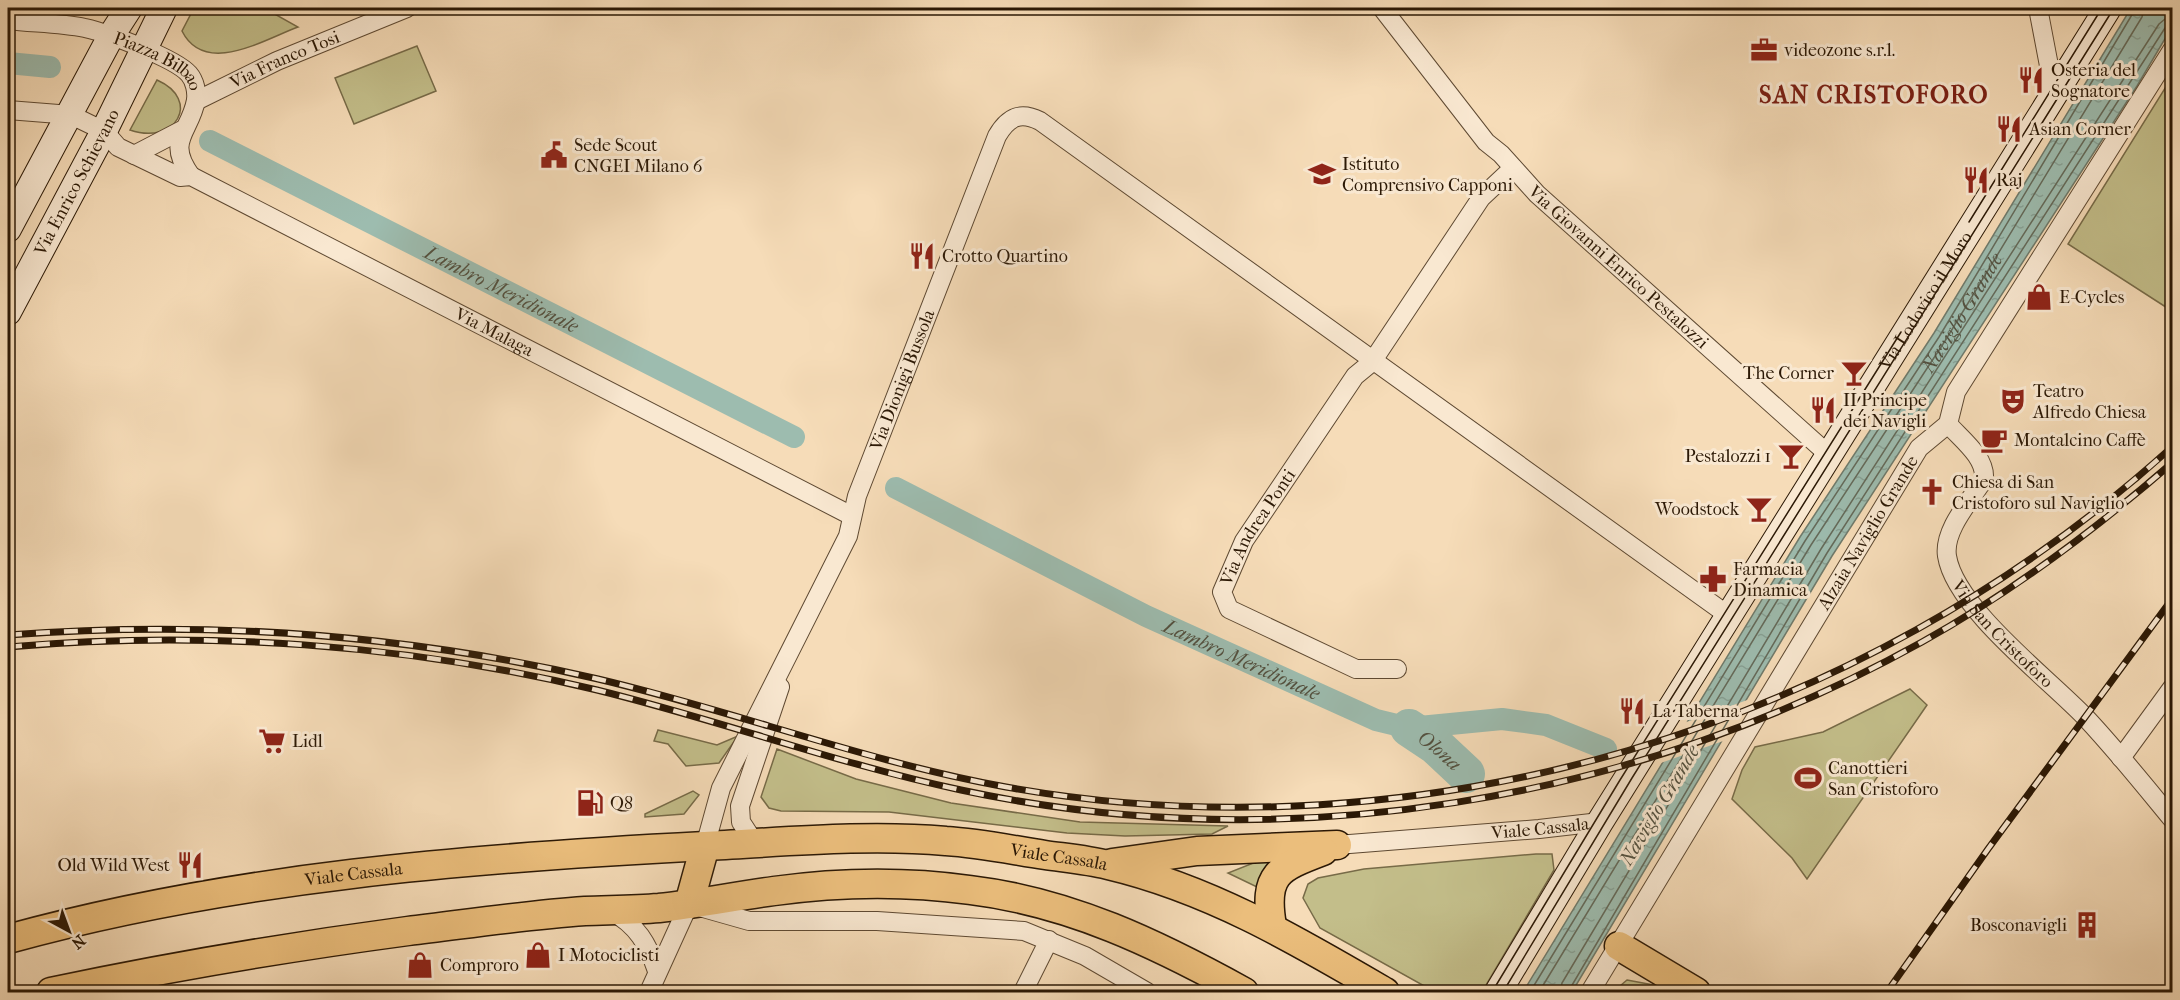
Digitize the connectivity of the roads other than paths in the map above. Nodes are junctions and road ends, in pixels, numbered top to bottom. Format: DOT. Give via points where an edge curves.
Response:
graph roads {
  1 [pos="129,8"];
  2 [pos="164,8"];
  3 [pos="407,8"];
  4 [pos="1382,8"];
  5 [pos="2038,8"];
  6 [pos="2108,8"];
  7 [pos="8,20"];
  8 [pos="111,36"];
  9 [pos="2172,50"];
  10 [pos="145,51"];
  11 [pos="2054,92"];
  12 [pos="195,101"];
  13 [pos="8,110"];
  14 [pos="70,115"];
  15 [pos="182,130"];
  16 [pos="104,131"];
  17 [pos="134,155"];
  18 [pos="1513,168"];
  19 [pos="191,176"];
  20 [pos="8,229"];
  21 [pos="8,312"];
  22 [pos="1372,362"];
  23 [pos="1948,424"];
  24 [pos="1829,455"];
  25 [pos="852,516"];
  26 [pos="1729,616"];
  27 [pos="791,645"];
  28 [pos="1397,669"];
  29 [pos="2172,688"];
  30 [pos="2121,758"];
  31 [pos="2172,819"];
  32 [pos="1600,822"];
  33 [pos="754,842"];
  34 [pos="705,846"];
  35 [pos="1337,846"];
  36 [pos="1107,864"];
  37 [pos="689,904"];
  38 [pos="611,911"];
  39 [pos="1272,926"];
  40 [pos="8,939"];
  41 [pos="1049,940"];
  42 [pos="1619,946"];
  43 [pos="657,971"];
  44 [pos="123,984"];
  45 [pos="51,993"];
  46 [pos="649,993"];
  47 [pos="1023,993"];
  48 [pos="1147,993"];
  49 [pos="1244,993"];
  50 [pos="1385,993"];
  51 [pos="1498,993"];
  52 [pos="1590,993"];
  53 [pos="1696,993"];
  1 -- 8 [label="street"];
  2 -- 10 [label="street, Via Enrico Schievano"];
  3 -- 12 [label="street, Via Franco Tosi" via="297,52"];
  4 -- 18 [label="street, Via Giovanni Enrico Pestalozzi" via="1486,142"];
  5 -- 11 [label="street"];
  6 -- 11 [label="street, Via Lodovico il Moro"];
  7 -- 8 [label="street" via="84,28"];
  8 -- 10 [label="street, Piazza Bilbao"];
  8 -- 14 [label="street, Piazza Bilbao"];
  9 -- 23 [label="street" via="1956,392"];
  10 -- 12 [label="street, Piazza Bilbao" via="189,75 195,87"];
  10 -- 16 [label="street, Via Enrico Schievano"];
  11 -- 24 [label="street, Via Lodovico il Moro"];
  12 -- 15 [label="street, Piazza Bilbao"];
  13 -- 14 [label="street"];
  14 -- 16 [label="street"];
  14 -- 20 [label="street, Via Enrico Schievano"];
  15 -- 17 [label="street, Piazza Bilbao"];
  15 -- 19 [label="street, Piazza Bilbao" via="182,163"];
  16 -- 17 [label="street" via="118,147"];
  16 -- 21 [label="street, Via Enrico Schievano"];
  17 -- 19 [label="street, Via Malaga" via="180,177"];
  18 -- 22 [label="street, Via Andrea Ponti" via="1481,198"];
  18 -- 24 [label="street, Via Giovanni Enrico Pestalozzi" via="1537,194"];
  19 -- 25 [label="street, Via Malaga"];
  22 -- 25 [label="street, Via Dionigi Bussola" via="1040,121 1016,115 997,135"];
  22 -- 26 [label="street"];
  22 -- 28 [label="street, Via Andrea Ponti" via="1355,376 1244,541 1222,592 1229,609 1356,669"];
  23 -- 30 [label="street, Via San Cristoforo" via="1977,456 1984,472 1948,539 1947,555 1963,593"];
  23 -- 42 [label="street, Alzaia Naviglio Grande" via="1919,448"];
  24 -- 26 [label="street, Via Lodovico il Moro"];
  25 -- 27 [label="street, Via Dionigi Bussola" via="848,536"];
  26 -- 32 [label="street, Via Lodovico il Moro"];
  27 -- 33 [label="street, Via Dionigi Bussola" via="772,716 740,806 741,822"];
  27 -- 34 [label="street, Via Dionigi Bussola" via="721,788"];
  29 -- 30 [label="street"];
  30 -- 31 [label="street, Via San Cristoforo"];
  32 -- 35 [label="street, Viale Cassala"];
  32 -- 51 [label="street, Via Lodovico il Moro"];
  33 -- 34 [label="main road, Viale Cassala"];
  33 -- 36 [label="main road, Viale Cassala" via="880,838 946,841"];
  34 -- 37 [label="main road"];
  34 -- 40 [label="main road, Viale Cassala" via="410,866 226,893"];
  35 -- 36 [label="main road" via="1197,851"];
  35 -- 39 [label="main road" via="1282,870 1271,884 1268,896"];
  36 -- 39 [label="main road, Viale Cassala" via="1179,886"];
  37 -- 38 [label="main road"];
  37 -- 41 [label="street" via="749,921 877,921 982,927 1024,931"];
  37 -- 43 [label="street"];
  37 -- 49 [label="main road" via="836,885 894,884 971,890 1095,919 1193,963"];
  38 -- 43 [label="street" via="626,919 646,941"];
  38 -- 44 [label="main road" via="458,925 298,946"];
  39 -- 50 [label="main road, Viale Cassala"];
  41 -- 47 [label="street"];
  41 -- 48 [label="street" via="1086,956"];
  42 -- 52 [label="street, Alzaia Naviglio Grande"];
  42 -- 53 [label="main road"];
  43 -- 46 [label="street"];
  44 -- 45 [label="main road"];
}
